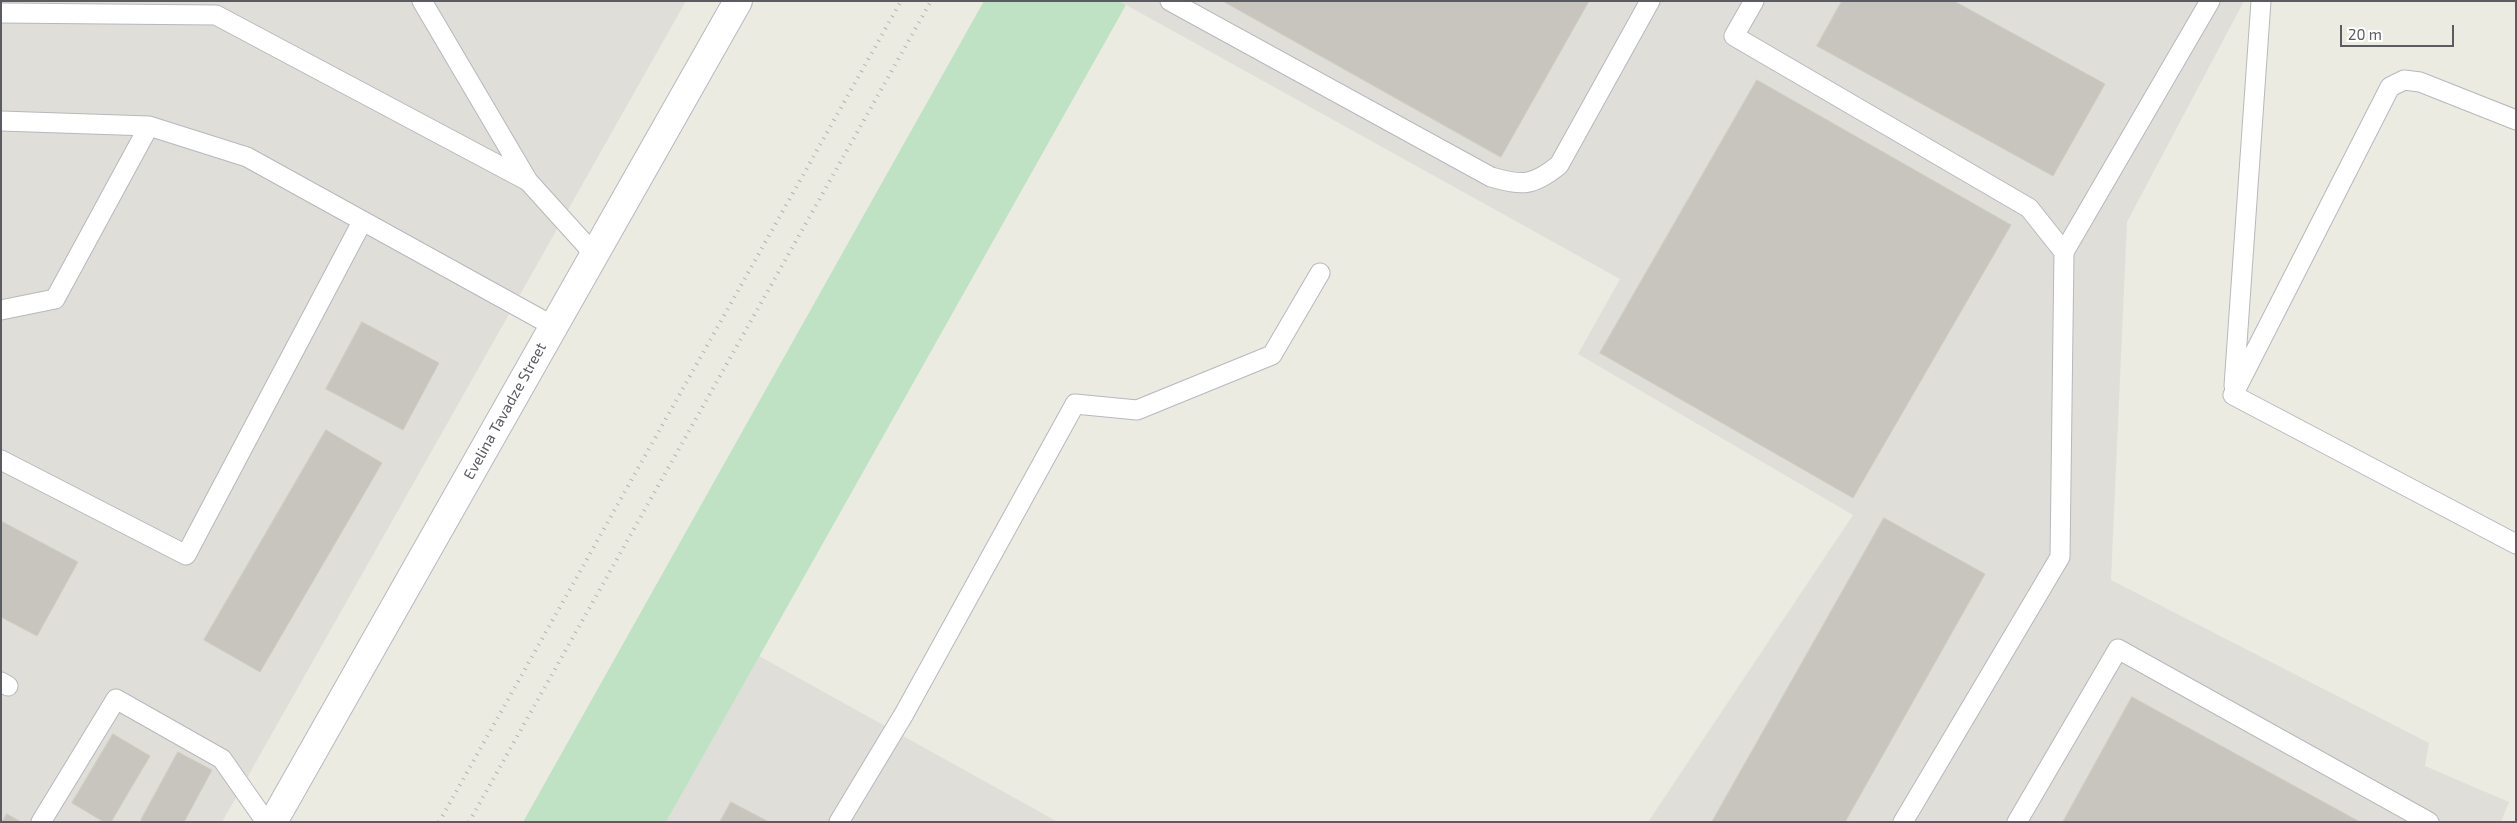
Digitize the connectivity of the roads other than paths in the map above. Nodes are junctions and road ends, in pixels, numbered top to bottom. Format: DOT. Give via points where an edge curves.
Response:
graph roads {
  1 [pos="422,1"];
  2 [pos="738,1"];
  3 [pos="1170,1"];
  4 [pos="1650,1"];
  5 [pos="1754,1"];
  6 [pos="2210,1"];
  7 [pos="2261,1"];
  8 [pos="218,8"];
  9 [pos="1,13"];
  10 [pos="2516,120"];
  11 [pos="1,121"];
  12 [pos="149,126"];
  13 [pos="528,181"];
  14 [pos="362,222"];
  15 [pos="2064,252"];
  16 [pos="594,254"];
  17 [pos="1320,273"];
  18 [pos="1,310"];
  19 [pos="553,326"];
  20 [pos="2234,395"];
  21 [pos="1,460"];
  22 [pos="2516,544"];
  23 [pos="40,822"];
  24 [pos="266,822"];
  25 [pos="273,822"];
  26 [pos="839,822"];
  27 [pos="1902,822"];
  28 [pos="2017,822"];
  29 [pos="2429,822"];
  1 -- 13 [label="lane"];
  2 -- 16 [label="main road, Evelina Tavadze Street"];
  3 -- 4 [label="lane" via="1491,177 1518,184 1543,178 1559,165"];
  5 -- 15 [label="lane" via="1734,36 2029,208"];
  6 -- 15 [label="lane"];
  7 -- 20 [label="lane"];
  8 -- 9 [label="lane"];
  8 -- 13 [label="lane"];
  10 -- 20 [label="lane" via="2420,82 2404,80 2390,87"];
  11 -- 12 [label="lane"];
  12 -- 14 [label="lane" via="247,157"];
  12 -- 18 [label="lane" via="55,299"];
  13 -- 16 [label="lane"];
  14 -- 19 [label="lane"];
  14 -- 21 [label="lane" via="186,555"];
  15 -- 27 [label="lane" via="2060,557"];
  16 -- 19 [label="main road, Evelina Tavadze Street"];
  17 -- 26 [label="lane" via="1272,355 1137,410 1075,404 904,714"];
  19 -- 25 [label="main road, Evelina Tavadze Street"];
  20 -- 22 [label="lane"];
  23 -- 24 [label="lane" via="116,699 222,759"];
  28 -- 29 [label="lane" via="2118,649"];
}
